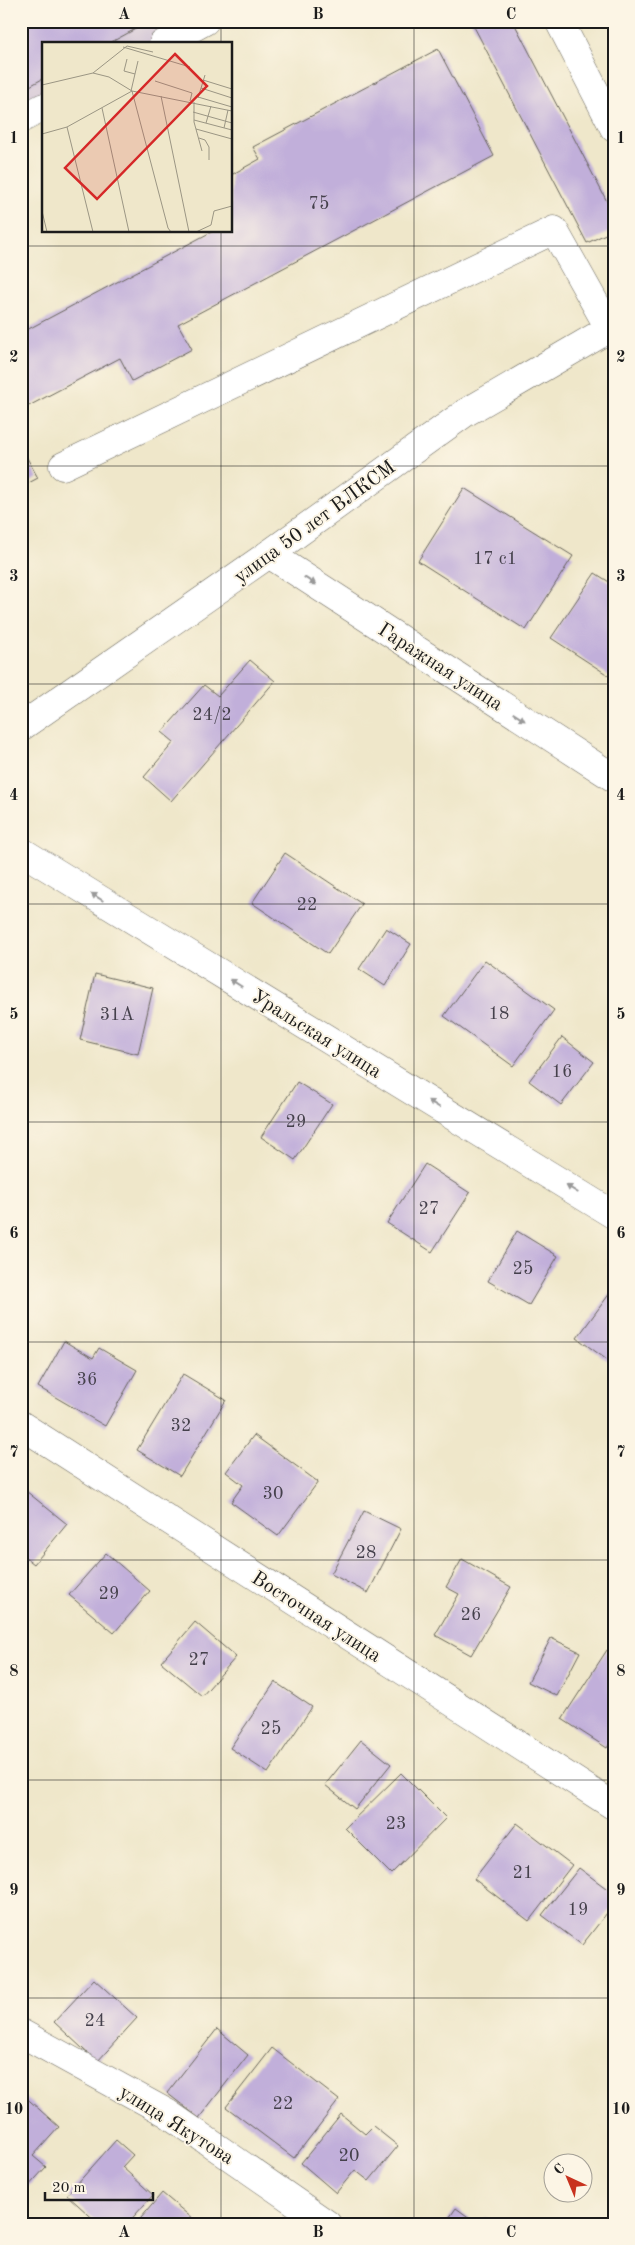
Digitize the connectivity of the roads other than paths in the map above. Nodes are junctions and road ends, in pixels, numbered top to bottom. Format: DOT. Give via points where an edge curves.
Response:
graph roads {
  1 [pos="205,21"];
  2 [pos="559,21"];
  3 [pos="167,42"];
  4 [pos="604,86"];
  5 [pos="42,108"];
  6 [pos="21,119"];
  7 [pos="614,128"];
  8 [pos="611,327"];
  9 [pos="63,466"];
  10 [pos="269,554"];
  11 [pos="21,727"];
  12 [pos="614,778"];
  13 [pos="21,851"];
  14 [pos="614,1215"];
  15 [pos="21,1425"];
  16 [pos="614,1806"];
  17 [pos="21,2033"];
  18 [pos="327,2224"];
  1 -- 3 [label="street"];
  2 -- 4 [label="street"];
  4 -- 7 [label="street"];
  5 -- 6 [label="street"];
  8 -- 9 [label="street" via="554,230"];
  8 -- 10 [label="street, улица 50 лет ВЛКСМ" via="465,413"];
  10 -- 11 [label="street, улица 50 лет ВЛКСМ"];
  10 -- 12 [label="street, Гаражная улица, one-way"];
  14 -- 13 [label="street, Уральская улица, one-way"];
  15 -- 16 [label="street, Восточная улица"];
  17 -- 18 [label="street, улица Якутова" via="167,2114"];
}
